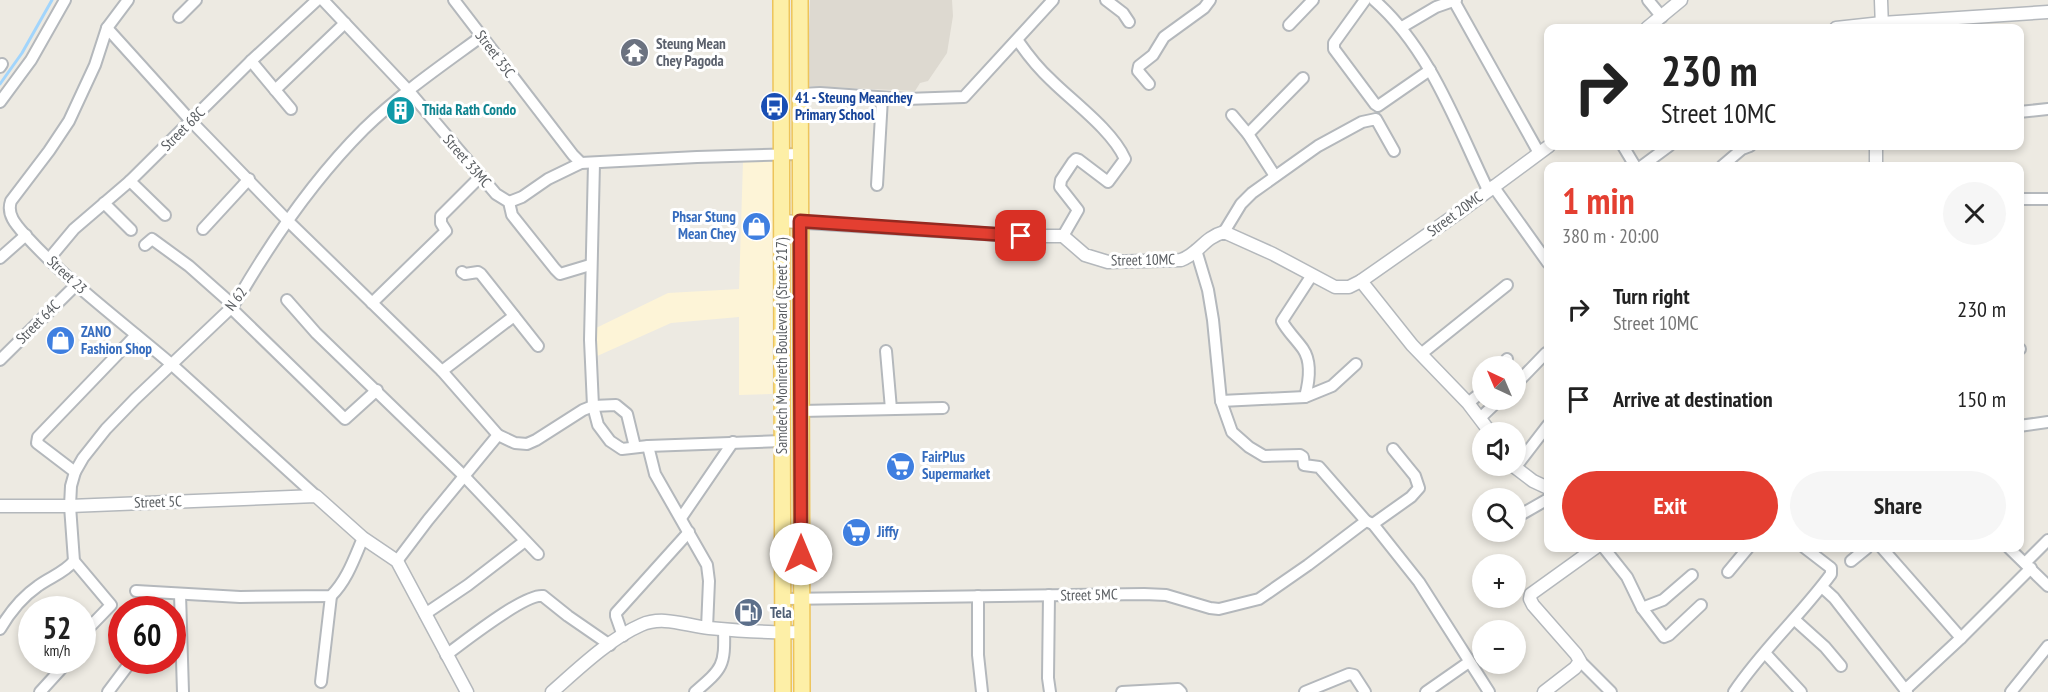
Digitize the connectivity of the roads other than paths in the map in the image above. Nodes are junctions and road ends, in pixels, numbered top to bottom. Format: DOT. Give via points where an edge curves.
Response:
graph roads {
  1 [pos="65,0"];
  2 [pos="128,0"];
  3 [pos="196,0"];
  4 [pos="317,0"];
  5 [pos="323,0"];
  6 [pos="454,0"];
  7 [pos="781,0"];
  8 [pos="800,0"];
  9 [pos="1053,0"];
  10 [pos="1106,0"];
  11 [pos="1210,0"];
  12 [pos="1313,0"];
  13 [pos="1365,0"];
  14 [pos="1648,0"];
  15 [pos="1682,0"];
  16 [pos="1881,0"];
  17 [pos="1455,1"];
  18 [pos="1381,2"];
  19 [pos="2048,12"];
  20 [pos="179,17"];
  21 [pos="1662,18"];
  22 [pos="1129,22"];
  23 [pos="345,23"];
  24 [pos="1653,24"];
  25 [pos="1882,24"];
  26 [pos="1906,24"];
  27 [pos="1289,25"];
  28 [pos="1402,27"];
  29 [pos="107,28"];
  30 [pos="482,36"];
  31 [pos="1018,40"];
  32 [pos="251,61"];
  33 [pos="1430,70"];
  34 [pos="1303,78"];
  35 [pos="1149,84"];
  36 [pos="275,90"];
  37 [pos="408,90"];
  38 [pos="800,94"];
  39 [pos="882,98"];
  40 [pos="1,101"];
  41 [pos="1378,106"];
  42 [pos="291,109"];
  43 [pos="2048,109"];
  44 [pos="2024,111"];
  45 [pos="1232,115"];
  46 [pos="1376,118"];
  47 [pos="191,121"];
  48 [pos="1248,134"];
  49 [pos="1544,149"];
  50 [pos="1664,150"];
  51 [pos="1741,150"];
  52 [pos="1394,151"];
  53 [pos="800,154"];
  54 [pos="781,155"];
  55 [pos="1647,162"];
  56 [pos="1727,162"];
  57 [pos="581,163"];
  58 [pos="594,163"];
  59 [pos="1275,176"];
  60 [pos="480,177"];
  61 [pos="249,179"];
  62 [pos="130,181"];
  63 [pos="877,185"];
  64 [pos="1491,188"];
  65 [pos="2024,199"];
  66 [pos="2048,199"];
  67 [pos="508,202"];
  68 [pos="104,203"];
  69 [pos="165,215"];
  70 [pos="287,220"];
  71 [pos="782,221"];
  72 [pos="800,221"];
  73 [pos="203,229"];
  74 [pos="131,230"];
  75 [pos="1224,232"];
  76 [pos="26,236"];
  77 [pos="1063,236"];
  78 [pos="145,245"];
  79 [pos="1196,250"];
  80 [pos="0,258"];
  81 [pos="1544,258"];
  82 [pos="49,259"];
  83 [pos="590,265"];
  84 [pos="462,272"];
  85 [pos="1312,275"];
  86 [pos="1362,280"];
  87 [pos="76,284"];
  88 [pos="1507,285"];
  89 [pos="287,300"];
  90 [pos="372,303"];
  91 [pos="232,307"];
  92 [pos="514,316"];
  93 [pos="136,335"];
  94 [pos="538,346"];
  95 [pos="886,351"];
  96 [pos="1420,354"];
  97 [pos="1544,355"];
  98 [pos="0,360"];
  99 [pos="171,364"];
  100 [pos="1356,364"];
  101 [pos="442,371"];
  102 [pos="1526,374"];
  103 [pos="377,390"];
  104 [pos="1305,397"];
  105 [pos="1472,400"];
  106 [pos="1221,401"];
  107 [pos="1468,403"];
  108 [pos="593,406"];
  109 [pos="943,408"];
  110 [pos="891,409"];
  111 [pos="1488,410"];
  112 [pos="801,411"];
  113 [pos="1480,418"];
  114 [pos="1483,422"];
  115 [pos="2048,422"];
  116 [pos="2024,425"];
  117 [pos="1544,430"];
  118 [pos="498,435"];
  119 [pos="782,441"];
  120 [pos="733,442"];
  121 [pos="648,446"];
  122 [pos="635,447"];
  123 [pos="1393,449"];
  124 [pos="1526,451"];
  125 [pos="75,472"];
  126 [pos="464,476"];
  127 [pos="1526,476"];
  128 [pos="1544,486"];
  129 [pos="316,495"];
  130 [pos="1544,501"];
  131 [pos="0,506"];
  132 [pos="70,506"];
  133 [pos="1526,512"];
  134 [pos="681,518"];
  135 [pos="1369,523"];
  136 [pos="690,532"];
  137 [pos="363,538"];
  138 [pos="2048,540"];
  139 [pos="525,541"];
  140 [pos="1589,552"];
  141 [pos="1607,552"];
  142 [pos="1745,552"];
  143 [pos="1810,552"];
  144 [pos="1862,552"];
  145 [pos="1886,552"];
  146 [pos="2013,552"];
  147 [pos="538,554"];
  148 [pos="74,561"];
  149 [pos="397,561"];
  150 [pos="1851,561"];
  151 [pos="2028,565"];
  152 [pos="1728,572"];
  153 [pos="1692,575"];
  154 [pos="2048,586"];
  155 [pos="1822,587"];
  156 [pos="136,591"];
  157 [pos="180,594"];
  158 [pos="1049,595"];
  159 [pos="331,596"];
  160 [pos="978,596"];
  161 [pos="783,598"];
  162 [pos="802,598"];
  163 [pos="1701,605"];
  164 [pos="1642,608"];
  165 [pos="425,614"];
  166 [pos="1795,620"];
  167 [pos="96,621"];
  168 [pos="707,628"];
  169 [pos="0,629"];
  170 [pos="724,629"];
  171 [pos="783,632"];
  172 [pos="802,632"];
  173 [pos="623,636"];
  174 [pos="1962,638"];
  175 [pos="609,645"];
  176 [pos="2048,646"];
  177 [pos="1765,653"];
  178 [pos="446,655"];
  179 [pos="1580,661"];
  180 [pos="1469,662"];
  181 [pos="1841,666"];
  182 [pos="56,674"];
  183 [pos="122,674"];
  184 [pos="321,682"];
  185 [pos="1735,691"];
  186 [pos="1906,691"];
  187 [pos="40,692"];
  188 [pos="108,692"];
  189 [pos="183,692"];
  190 [pos="467,692"];
  191 [pos="552,692"];
  192 [pos="695,692"];
  193 [pos="783,692"];
  194 [pos="802,692"];
  195 [pos="982,692"];
  196 [pos="1050,692"];
  197 [pos="1122,692"];
  198 [pos="1180,692"];
  199 [pos="1305,692"];
  200 [pos="1365,692"];
  201 [pos="1426,692"];
  202 [pos="1489,692"];
  203 [pos="1544,692"];
  204 [pos="1611,692"];
  205 [pos="1802,692"];
  206 [pos="2011,692"];
  1 -- 40 [label="street" via="31,60"];
  2 -- 29 [label="street, Street 23"];
  3 -- 20 [label="street"];
  4 -- 32 [label="street, Street 68C"];
  5 -- 23 [label="street, Street 33MC"];
  6 -- 30 [label="street, Street 35C"];
  7 -- 54 [label="main road, Samdech Monireth Boulevard (Street 217)"];
  8 -- 38 [label="main road, Samdech Monireth Boulevard (Street 217)"];
  9 -- 31 [label="street"];
  10 -- 22 [label="street"];
  11 -- 35 [label="street" via="1164,37 1153,55 1137,68"];
  12 -- 27 [label="street"];
  13 -- 41 [label="street" via="1334,48"];
  14 -- 21 [label="street"];
  15 -- 21 [label="street"];
  16 -- 25 [label="street"];
  17 -- 28 [label="street"];
  17 -- 49 [label="street"];
  18 -- 28 [label="street"];
  19 -- 26 [label="street"];
  21 -- 24 [label="street"];
  23 -- 36 [label="street"];
  23 -- 37 [label="street, Street 33MC"];
  28 -- 33 [label="street"];
  29 -- 47 [label="street"];
  29 -- 76 [label="street, Street 23" via="69,121 11,201 11,216"];
  30 -- 37 [label="street, N 62"];
  30 -- 57 [label="street, Street 35C"];
  31 -- 39 [label="street" via="964,97"];
  31 -- 77 [label="street" via="1125,159 1108,182 1079,160 1073,162 1060,187 1078,210"];
  32 -- 36 [label="street"];
  32 -- 47 [label="street, Street 68C"];
  33 -- 41 [label="street"];
  33 -- 64 [label="street"];
  34 -- 48 [label="street"];
  36 -- 42 [label="street"];
  37 -- 60 [label="street, Street 33MC"];
  37 -- 70 [label="street, N 62" via="363,130"];
  38 -- 39 [label="street"];
  38 -- 53 [label="main road, Samdech Monireth Boulevard (Street 217)"];
  39 -- 63 [label="street"];
  41 -- 46 [label="street" via="1380,114"];
  43 -- 44 [label="street"];
  45 -- 48 [label="street"];
  46 -- 52 [label="street"];
  46 -- 59 [label="street" via="1318,146"];
  47 -- 61 [label="street"];
  47 -- 62 [label="street, Street 68C"];
  48 -- 59 [label="street"];
  49 -- 64 [label="street, Street 20MC"];
  50 -- 55 [label="street"];
  51 -- 56 [label="street"];
  53 -- 54 [label="street"];
  53 -- 72 [label="main road, Samdech Monireth Boulevard (Street 217)"];
  54 -- 58 [label="street"];
  54 -- 71 [label="main road, Samdech Monireth Boulevard (Street 217)"];
  57 -- 58 [label="street"];
  57 -- 67 [label="street" via="548,179 522,198"];
  58 -- 83 [label="street"];
  59 -- 75 [label="street" via="1241,204"];
  60 -- 67 [label="street, Street 33MC"];
  60 -- 90 [label="street" via="441,216 446,231"];
  61 -- 70 [label="street"];
  61 -- 73 [label="street"];
  62 -- 68 [label="street, Street 68C"];
  62 -- 69 [label="street"];
  64 -- 81 [label="street"];
  64 -- 86 [label="street, Street 20MC"];
  65 -- 66 [label="street"];
  67 -- 83 [label="street, Street 33MC" via="512,215 560,274"];
  68 -- 74 [label="street"];
  68 -- 82 [label="street, Street 68C" via="74,229"];
  70 -- 90 [label="street"];
  70 -- 91 [label="street, N 62"];
  71 -- 72 [label="street"];
  71 -- 119 [label="main road, Samdech Monireth Boulevard (Street 217)"];
  72 -- 77 [label="street"];
  72 -- 112 [label="main road, Samdech Monireth Boulevard (Street 217)"];
  75 -- 79 [label="street, Street 10MC" via="1210,237"];
  75 -- 85 [label="street"];
  76 -- 80 [label="street"];
  76 -- 82 [label="street, Street 23"];
  77 -- 79 [label="street, Street 10MC" via="1085,255 1108,262 1181,260"];
  78 -- 91 [label="street" via="152,239 189,266"];
  79 -- 106 [label="street" via="1213,320"];
  82 -- 87 [label="street, Street 23"];
  83 -- 108 [label="street"];
  84 -- 92 [label="street" via="481,274"];
  85 -- 86 [label="street" via="1335,287 1349,287"];
  85 -- 104 [label="street" via="1282,321 1308,360"];
  86 -- 96 [label="street"];
  87 -- 93 [label="street, Street 23"];
  87 -- 98 [label="street, Street 64C"];
  88 -- 96 [label="street"];
  89 -- 103 [label="street"];
  90 -- 101 [label="street"];
  91 -- 99 [label="street, N 62"];
  91 -- 103 [label="street" via="345,418"];
  92 -- 94 [label="street"];
  92 -- 101 [label="street"];
  93 -- 99 [label="street, Street 23"];
  93 -- 125 [label="street" via="38,437 38,443"];
  95 -- 110 [label="street"];
  96 -- 107 [label="street"];
  97 -- 102 [label="street"];
  99 -- 125 [label="street, N 62" via="106,429"];
  99 -- 129 [label="street, Street 23"];
  100 -- 104 [label="street" via="1332,386"];
  101 -- 118 [label="street"];
  103 -- 126 [label="street"];
  104 -- 106 [label="street"];
  105 -- 107 [label="street"];
  106 -- 135 [label="street" via="1232,432 1249,447 1264,456 1301,456 1304,465 1318,467"];
  107 -- 113 [label="street"];
  108 -- 118 [label="street" via="527,444"];
  108 -- 122 [label="street" via="598,425 610,441 622,449"];
  108 -- 122 [label="street" via="622,408"];
  109 -- 110 [label="street"];
  110 -- 112 [label="street"];
  111 -- 113 [label="street"];
  112 -- 162 [label="main road, Samdech Monireth Boulevard (Street 217)"];
  113 -- 114 [label="street"];
  115 -- 116 [label="street"];
  117 -- 124 [label="street"];
  118 -- 126 [label="street"];
  119 -- 120 [label="street"];
  119 -- 161 [label="main road, Samdech Monireth Boulevard (Street 217)"];
  120 -- 121 [label="street"];
  120 -- 134 [label="street"];
  121 -- 122 [label="street"];
  121 -- 134 [label="street" via="655,474"];
  123 -- 135 [label="street, Street 5MC" via="1415,476 1419,488"];
  125 -- 132 [label="street, N 62"];
  126 -- 139 [label="street"];
  126 -- 149 [label="street"];
  127 -- 128 [label="street"];
  129 -- 132 [label="street, Street 5C"];
  129 -- 137 [label="street"];
  130 -- 133 [label="street"];
  131 -- 132 [label="street, Street 5C"];
  132 -- 148 [label="street, N 62"];
  134 -- 136 [label="street"];
  135 -- 158 [label="street, Street 5MC" via="1259,598 1219,609 1166,595"];
  135 -- 180 [label="street" via="1419,582"];
  136 -- 168 [label="street" via="707,565 710,581"];
  136 -- 173 [label="street" via="616,613"];
  137 -- 149 [label="street"];
  137 -- 159 [label="street" via="349,571"];
  138 -- 151 [label="street"];
  139 -- 147 [label="street"];
  139 -- 165 [label="street"];
  140 -- 179 [label="street" via="1531,594 1530,599"];
  141 -- 164 [label="street" via="1627,577"];
  142 -- 152 [label="street"];
  143 -- 155 [label="street" via="1831,568"];
  144 -- 150 [label="street"];
  145 -- 174 [label="street"];
  146 -- 151 [label="street"];
  148 -- 167 [label="street" via="111,605"];
  148 -- 169 [label="street" via="24,597"];
  149 -- 165 [label="street"];
  151 -- 154 [label="street"];
  151 -- 174 [label="street"];
  153 -- 164 [label="street" via="1663,600"];
  155 -- 166 [label="street"];
  155 -- 186 [label="street"];
  156 -- 157 [label="street"];
  157 -- 159 [label="street"];
  157 -- 189 [label="street"];
  158 -- 160 [label="street, Street 5MC"];
  158 -- 196 [label="street"];
  159 -- 184 [label="street"];
  160 -- 162 [label="street, Street 5MC"];
  160 -- 195 [label="street"];
  161 -- 162 [label="street, Street 5MC"];
  161 -- 171 [label="main road, Samdech Monireth Boulevard (Street 217)"];
  162 -- 172 [label="main road, Samdech Monireth Boulevard (Street 217)"];
  163 -- 164 [label="street" via="1664,637"];
  165 -- 178 [label="street"];
  166 -- 177 [label="street"];
  166 -- 181 [label="street"];
  168 -- 170 [label="street"];
  168 -- 173 [label="street" via="671,620 642,624"];
  170 -- 171 [label="street"];
  170 -- 192 [label="street" via="723,662"];
  171 -- 172 [label="street"];
  171 -- 193 [label="main road, Samdech Monireth Boulevard (Street 217)"];
  172 -- 194 [label="main road, Samdech Monireth Boulevard (Street 217)"];
  173 -- 175 [label="street"];
  174 -- 186 [label="street"];
  175 -- 178 [label="street" via="540,595 517,605"];
  175 -- 191 [label="street"];
  176 -- 206 [label="street"];
  177 -- 185 [label="street"];
  177 -- 205 [label="street"];
  178 -- 190 [label="street"];
  179 -- 203 [label="street"];
  179 -- 204 [label="street"];
  180 -- 201 [label="street"];
  180 -- 202 [label="street"];
  182 -- 187 [label="street"];
  183 -- 188 [label="street"];
  197 -- 198 [label="street"];
  199 -- 200 [label="street" via="1349,674 1354,675"];
}
